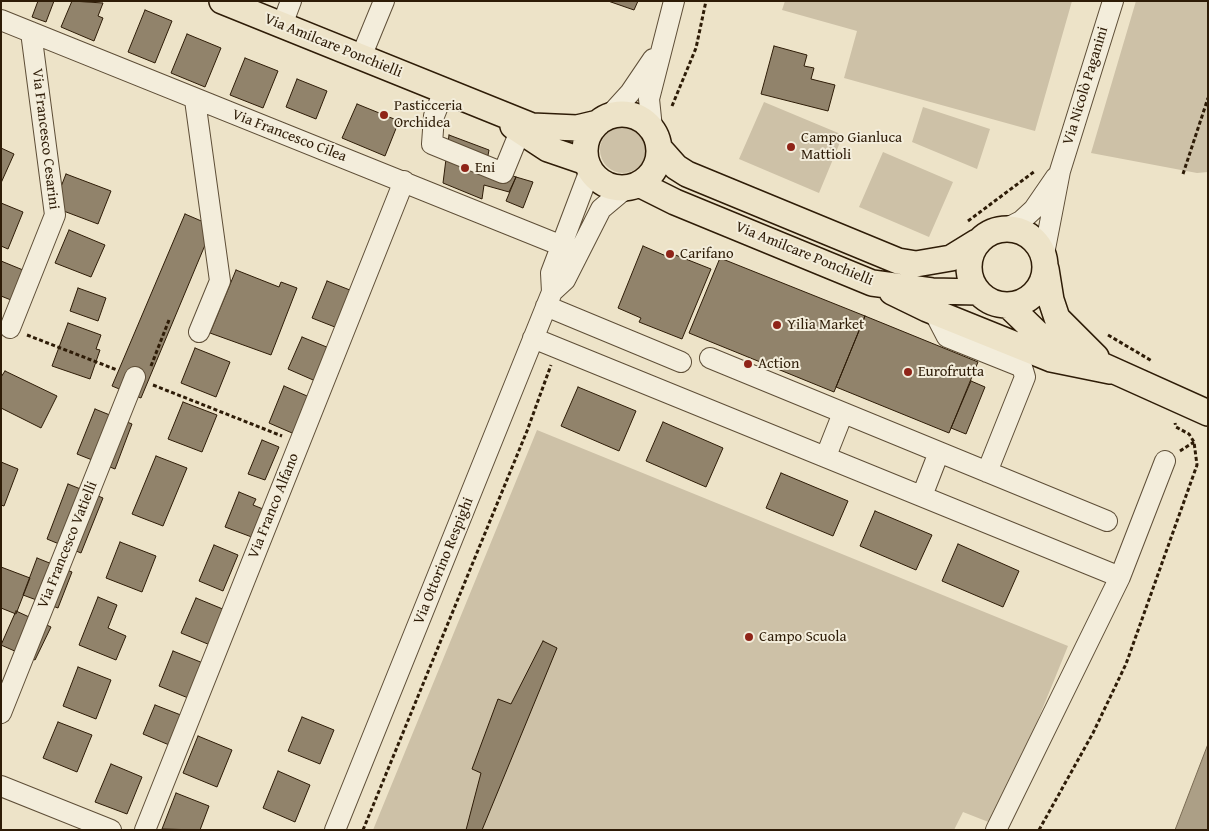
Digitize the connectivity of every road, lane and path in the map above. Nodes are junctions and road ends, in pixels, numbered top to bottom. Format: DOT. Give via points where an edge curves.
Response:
graph roads {
  1 [pos="222,1"];
  2 [pos="290,1"];
  3 [pos="384,1"];
  4 [pos="674,1"];
  5 [pos="706,1"];
  6 [pos="1113,1"];
  7 [pos="1,20"];
  8 [pos="282,25"];
  9 [pos="31,32"];
  10 [pos="661,47"];
  11 [pos="361,57"];
  12 [pos="444,91"];
  13 [pos="1208,98"];
  14 [pos="195,100"];
  15 [pos="672,110"];
  16 [pos="604,119"];
  17 [pos="521,129"];
  18 [pos="656,139"];
  19 [pos="588,166"];
  20 [pos="1060,171"];
  21 [pos="1183,174"];
  22 [pos="404,181"];
  23 [pos="1017,184"];
  24 [pos="632,186"];
  25 [pos="1007,228"];
  26 [pos="969,234"];
  27 [pos="569,249"];
  28 [pos="1045,261"];
  29 [pos="872,283"];
  30 [pos="978,292"];
  31 [pos="549,299"];
  32 [pos="1008,305"];
  33 [pos="934,312"];
  34 [pos="169,320"];
  35 [pos="10,328"];
  36 [pos="199,332"];
  37 [pos="1103,332"];
  38 [pos="533,338"];
  39 [pos="710,358"];
  40 [pos="553,361"];
  41 [pos="681,362"];
  42 [pos="1157,364"];
  43 [pos="1110,371"];
  44 [pos="142,375"];
  45 [pos="843,413"];
  46 [pos="1193,414"];
  47 [pos="939,452"];
  48 [pos="826,456"];
  49 [pos="1165,461"];
  50 [pos="988,472"];
  51 [pos="922,496"];
  52 [pos="1107,521"];
  53 [pos="1120,577"];
  54 [pos="1,713"];
  55 [pos="1,786"];
  56 [pos="111,830"];
  57 [pos="145,830"];
  58 [pos="335,830"];
  59 [pos="362,830"];
  60 [pos="996,830"];
  61 [pos="1039,830"];
  1 -- 8 [label="main road, Via Amilcare Ponchielli"];
  2 -- 8 [label="street"];
  3 -- 11 [label="street"];
  4 -- 10 [label="street"];
  5 -- 15 [label="path" via="696,48 672,102"];
  6 -- 20 [label="street, Via Nicolò Paganini"];
  7 -- 9 [label="street, Via Francesco Cilea"];
  8 -- 11 [label="main road, Via Amilcare Ponchielli"];
  9 -- 14 [label="street, Via Francesco Cilea"];
  9 -- 35 [label="street, Via Francesco Cesarini" via="56,215"];
  10 -- 16 [label="street" via="642,77"];
  10 -- 18 [label="street" via="649,99"];
  11 -- 12 [label="main road, Via Amilcare Ponchielli"];
  12 -- 16 [label="main road, Via Amilcare Ponchielli" via="532,126 577,128"];
  12 -- 17 [label="main road, Via Amilcare Ponchielli" via="497,120"];
  12 -- 17 [label="street" via="434,116 432,144 503,173"];
  13 -- 21 [label="path"];
  14 -- 22 [label="street, Via Francesco Cilea"];
  14 -- 36 [label="street" via="220,282"];
  16 -- 18 [label="main road, Via Amilcare Ponchielli" via="622,113 634,115 644,120"];
  16 -- 19 [label="main road" via="586,140"];
  17 -- 19 [label="main road, Via Amilcare Ponchielli" via="548,149"];
  18 -- 24 [label="main road" via="655,169"];
  18 -- 26 [label="main road, Via Amilcare Ponchielli" via="676,167 687,174 898,261 916,264 951,258"];
  19 -- 24 [label="main road, Via Amilcare Ponchielli" via="605,184"];
  19 -- 27 [label="street, Via Ottorino Respighi"];
  20 -- 25 [label="street, Via Nicolò Paganini" via="1034,209"];
  20 -- 28 [label="street, Via Nicolò Paganini"];
  22 -- 27 [label="street, Via Francesco Cilea"];
  22 -- 57 [label="street, Via Franco Alfano"];
  23 -- 26 [label="path"];
  24 -- 27 [label="street, Via Ottorino Respighi" via="601,209"];
  24 -- 29 [label="main road, Via Amilcare Ponchielli"];
  25 -- 26 [label="main road, Via Amilcare Ponchielli" via="985,235"];
  25 -- 28 [label="main road, Via Amilcare Ponchielli" via="1030,235 1038,243"];
  26 -- 30 [label="main road" via="968,267"];
  27 -- 31 [label="street, Via Ottorino Respighi" via="565,280"];
  28 -- 32 [label="main road" via="1044,280 1030,298"];
  28 -- 43 [label="main road, Via Amilcare Ponchielli" via="1057,318"];
  29 -- 30 [label="main road, Via Amilcare Ponchielli" via="932,291"];
  29 -- 33 [label="main road"];
  30 -- 32 [label="main road, Via Amilcare Ponchielli" via="997,304"];
  31 -- 38 [label="street, Via Ottorino Respighi"];
  31 -- 41 [label="street"];
  32 -- 43 [label="main road, Via Amilcare Ponchielli" via="1037,333"];
  33 -- 43 [label="main road" via="1051,359"];
  33 -- 50 [label="street" via="947,338 1022,367 1024,377"];
  34 -- 44 [label="path"];
  37 -- 42 [label="path"];
  38 -- 48 [label="street"];
  38 -- 58 [label="street, Via Ottorino Respighi"];
  39 -- 45 [label="street"];
  40 -- 59 [label="path"];
  43 -- 46 [label="main road, Via Amilcare Ponchielli"];
  44 -- 54 [label="street, Via Francesco Vatielli"];
  45 -- 47 [label="street"];
  45 -- 48 [label="street"];
  46 -- 61 [label="path" via="1176,427 1190,434 1197,465 1126,664 1094,732"];
  47 -- 50 [label="street"];
  47 -- 51 [label="street"];
  48 -- 51 [label="street"];
  49 -- 53 [label="street"];
  50 -- 52 [label="street"];
  51 -- 53 [label="street"];
  53 -- 60 [label="street"];
  55 -- 56 [label="street"];
}
